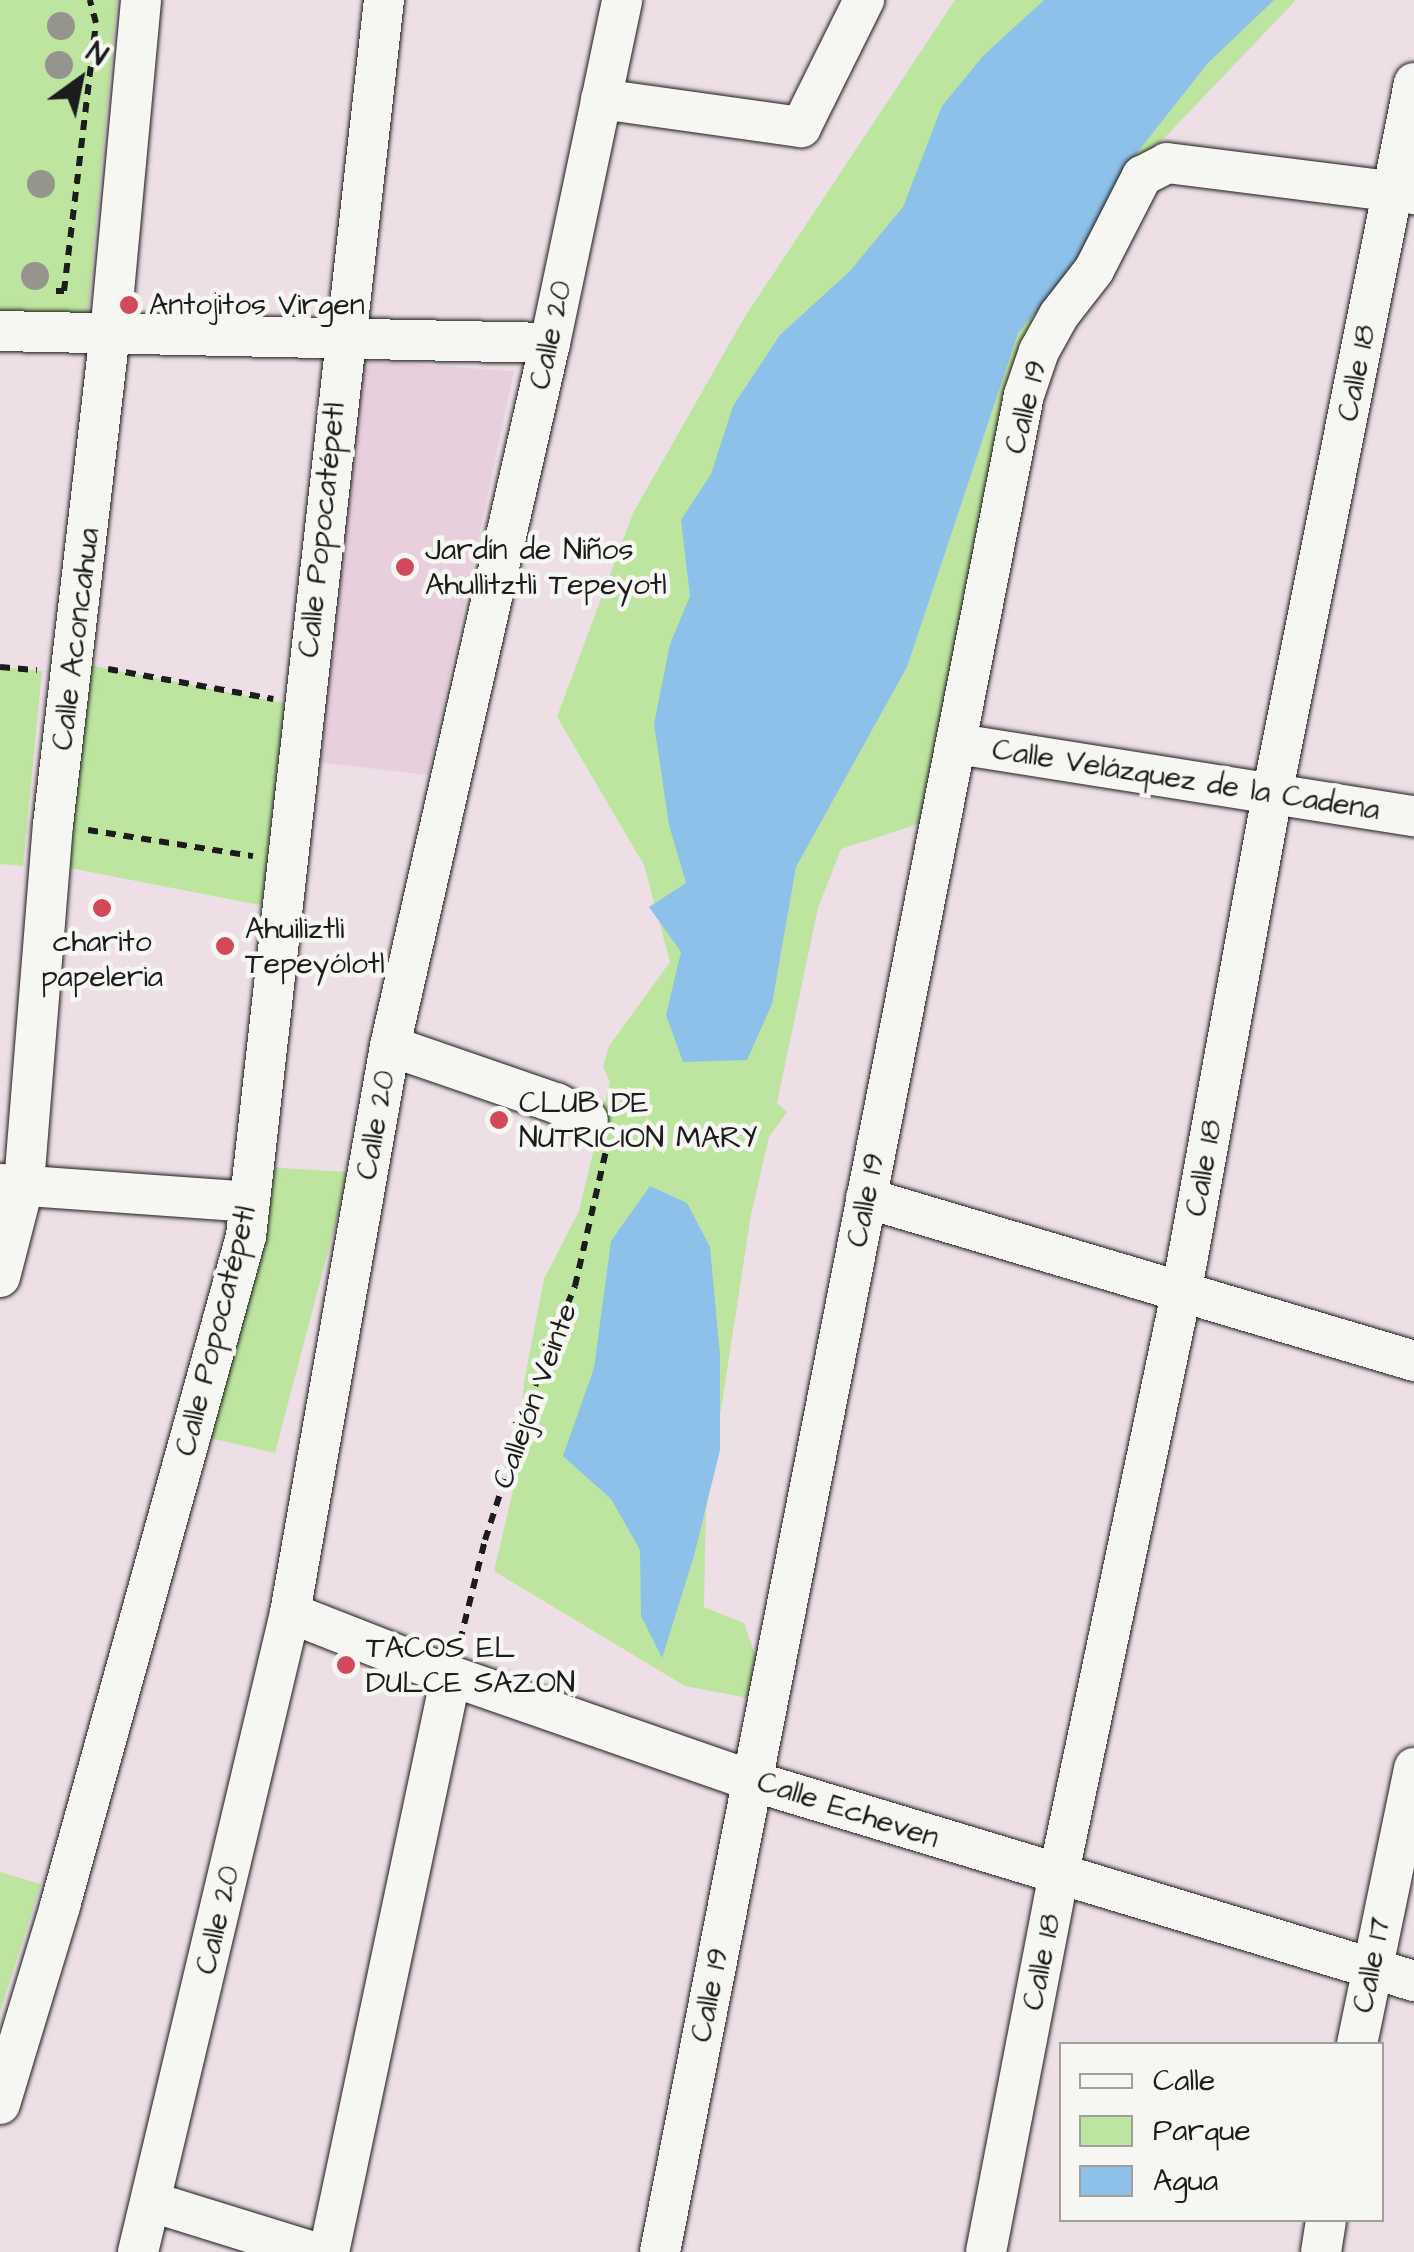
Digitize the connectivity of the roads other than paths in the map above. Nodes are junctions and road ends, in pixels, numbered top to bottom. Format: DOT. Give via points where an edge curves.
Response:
graph roads {
  1 [pos="142,0"];
  2 [pos="384,0"];
  3 [pos="602,0"];
  4 [pos="622,0"];
  5 [pos="864,0"];
  6 [pos="605,80"];
  7 [pos="1414,83"];
  8 [pos="1404,193"];
  9 [pos="0,331"];
  10 [pos="110,335"];
  11 [pos="343,337"];
  12 [pos="550,343"];
  13 [pos="958,744"];
  14 [pos="1272,795"];
  15 [pos="1414,816"];
  16 [pos="390,1046"];
  17 [pos="588,1120"];
  18 [pos="12,1184"];
  19 [pos="866,1198"];
  20 [pos="249,1202"];
  21 [pos="0,1276"];
  22 [pos="1182,1289"];
  23 [pos="1414,1362"];
  24 [pos="290,1613"];
  25 [pos="451,1676"];
  26 [pos="1414,1768"];
  27 [pos="752,1780"];
  28 [pos="1058,1877"];
  29 [pos="1370,1969"];
  30 [pos="1414,1982"];
  31 [pos="1357,2042"];
  32 [pos="0,2104"];
  33 [pos="152,2202"];
  34 [pos="1326,2222"];
  35 [pos="138,2252"];
  36 [pos="314,2252"];
  37 [pos="329,2252"];
  38 [pos="660,2252"];
  39 [pos="986,2252"];
  40 [pos="1321,2252"];
  1 -- 10 [label="street, Calle Aconcahua"];
  2 -- 11 [label="street, Calle Popocatépetl"];
  3 -- 6 [label="street"];
  4 -- 6 [label="street, Calle 20"];
  5 -- 6 [label="street" via="801,127"];
  6 -- 12 [label="street, Calle 20"];
  7 -- 8 [label="street, Calle 18"];
  8 -- 13 [label="street, Calle 19" via="1167,163 1142,176 1094,270 1039,351 1024,395"];
  8 -- 14 [label="street, Calle 18"];
  9 -- 10 [label="street"];
  10 -- 11 [label="street"];
  10 -- 18 [label="street, Calle Aconcahua"];
  11 -- 12 [label="street"];
  11 -- 20 [label="street, Calle Popocatépetl"];
  12 -- 16 [label="street, Calle 20"];
  13 -- 14 [label="street, Calle Velázquez de la Cadena"];
  13 -- 19 [label="street, Calle 19"];
  14 -- 15 [label="street, Calle Velázquez de la Cadena"];
  14 -- 22 [label="street, Calle 18"];
  16 -- 17 [label="street"];
  16 -- 24 [label="street, Calle 20"];
  18 -- 20 [label="street"];
  18 -- 21 [label="street, Calle Aconcahua"];
  19 -- 22 [label="street"];
  19 -- 27 [label="street, Calle 19"];
  20 -- 32 [label="street, Calle Popocatépetl" via="246,1236"];
  22 -- 23 [label="street"];
  22 -- 28 [label="street, Calle 18"];
  24 -- 25 [label="street, Calle Echeven"];
  24 -- 33 [label="street, Calle 20"];
  25 -- 27 [label="street, Calle Echeven"];
  25 -- 37 [label="street"];
  26 -- 29 [label="street, Calle 17"];
  27 -- 28 [label="street, Calle Echeven"];
  27 -- 38 [label="street, Calle 19"];
  28 -- 29 [label="street, Calle Echeven"];
  28 -- 39 [label="street, Calle 18"];
  29 -- 30 [label="street, Calle Echeven"];
  29 -- 31 [label="street, Calle 17"];
  33 -- 35 [label="street, Calle 20"];
  33 -- 36 [label="street"];
  34 -- 40 [label="street"];
}
